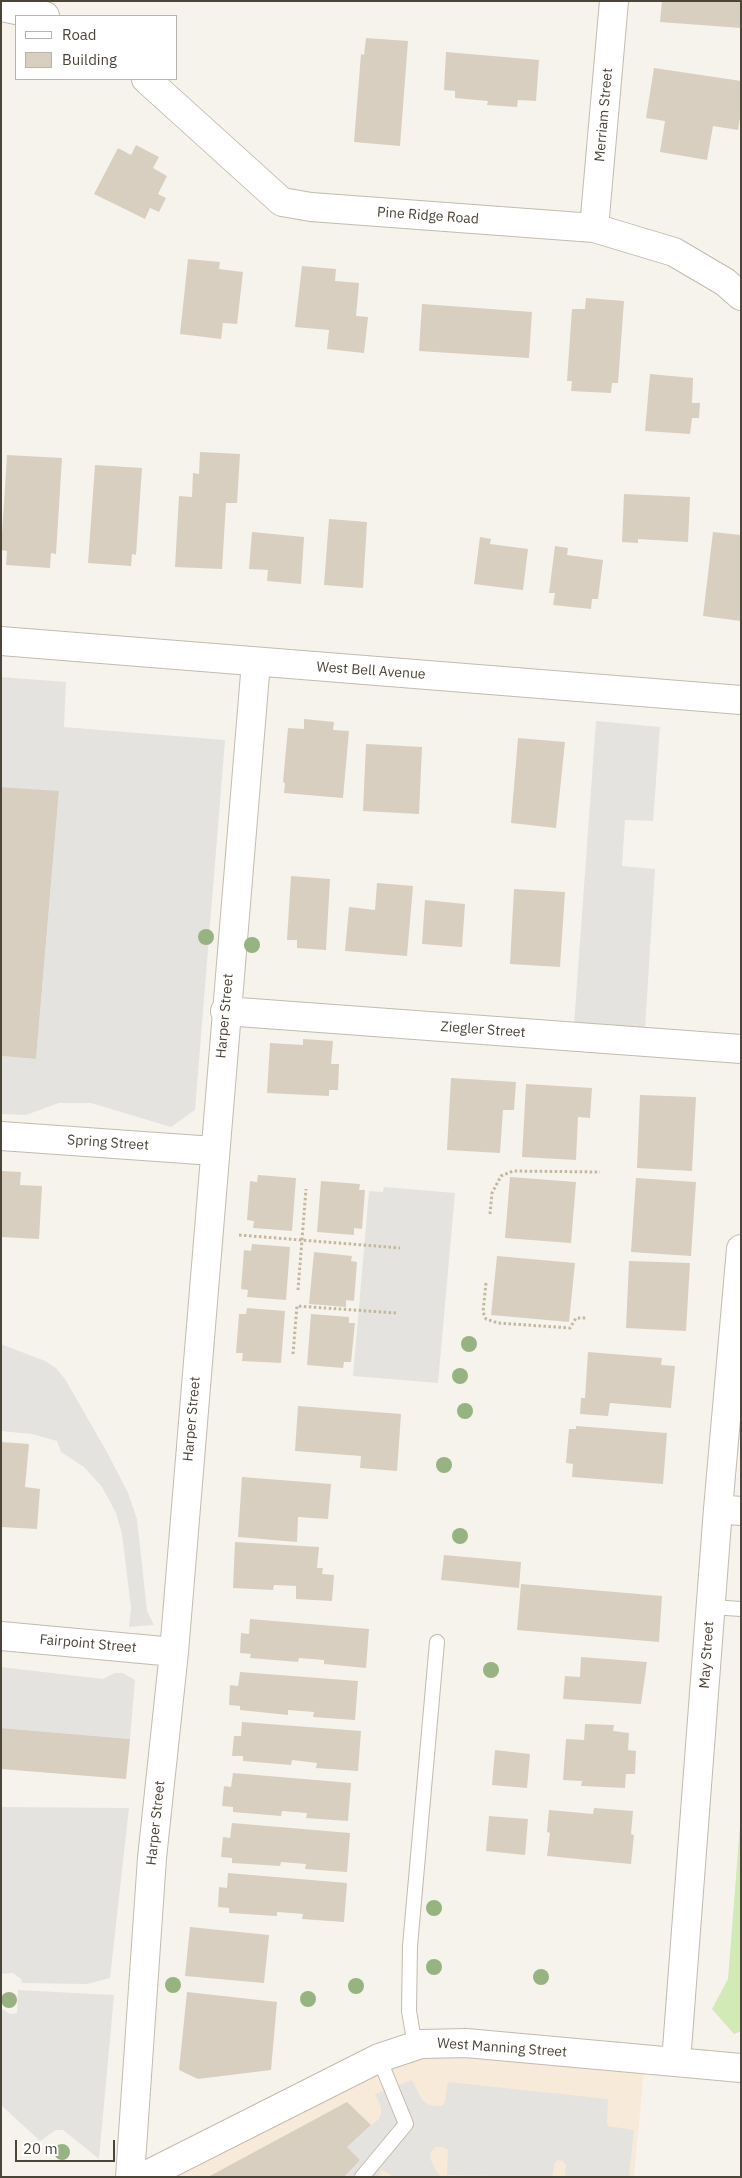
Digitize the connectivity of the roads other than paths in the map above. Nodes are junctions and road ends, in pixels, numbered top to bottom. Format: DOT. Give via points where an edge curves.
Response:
graph roads {
  1 [pos="614,1"];
  2 [pos="1,8"];
  3 [pos="40,15"];
  4 [pos="147,80"];
  5 [pos="594,228"];
  6 [pos="741,296"];
  7 [pos="1,641"];
  8 [pos="256,662"];
  9 [pos="741,700"];
  10 [pos="225,1011"];
  11 [pos="741,1049"];
  12 [pos="1,1136"];
  13 [pos="214,1151"];
  14 [pos="741,1249"];
  15 [pos="729,1510"];
  16 [pos="711,1606"];
  17 [pos="741,1609"];
  18 [pos="1,1636"];
  19 [pos="437,1642"];
  20 [pos="174,1652"];
  21 [pos="415,2046"];
  22 [pos="379,2058"];
  23 [pos="676,2062"];
  24 [pos="741,2068"];
  25 [pos="130,2177"];
  26 [pos="143,2177"];
  27 [pos="362,2177"];
  1 -- 5 [label="street, Merriam Street"];
  2 -- 3 [label="street"];
  4 -- 5 [label="street, Pine Ridge Road" via="282,202 311,207"];
  5 -- 6 [label="street, Pine Ridge Road" via="674,252 725,282"];
  7 -- 8 [label="street, West Bell Avenue"];
  8 -- 9 [label="street, West Bell Avenue"];
  8 -- 10 [label="street, Harper Street"];
  10 -- 11 [label="street, Ziegler Street"];
  10 -- 13 [label="street, Harper Street"];
  12 -- 13 [label="street, Spring Street"];
  13 -- 20 [label="street, Harper Street"];
  14 -- 15 [label="street, May Street"];
  15 -- 16 [label="street, May Street"];
  16 -- 17 [label="lane"];
  16 -- 23 [label="street, May Street"];
  18 -- 20 [label="street, Fairpoint Street"];
  19 -- 21 [label="lane" via="410,1946 409,2011"];
  20 -- 25 [label="street, Harper Street" via="152,1858"];
  21 -- 22 [label="street, West Manning Street"];
  21 -- 23 [label="street, West Manning Street" via="466,2043"];
  22 -- 26 [label="street, West Manning Street"];
  22 -- 27 [label="lane" via="406,2124"];
  23 -- 24 [label="street, West Manning Street"];
}
